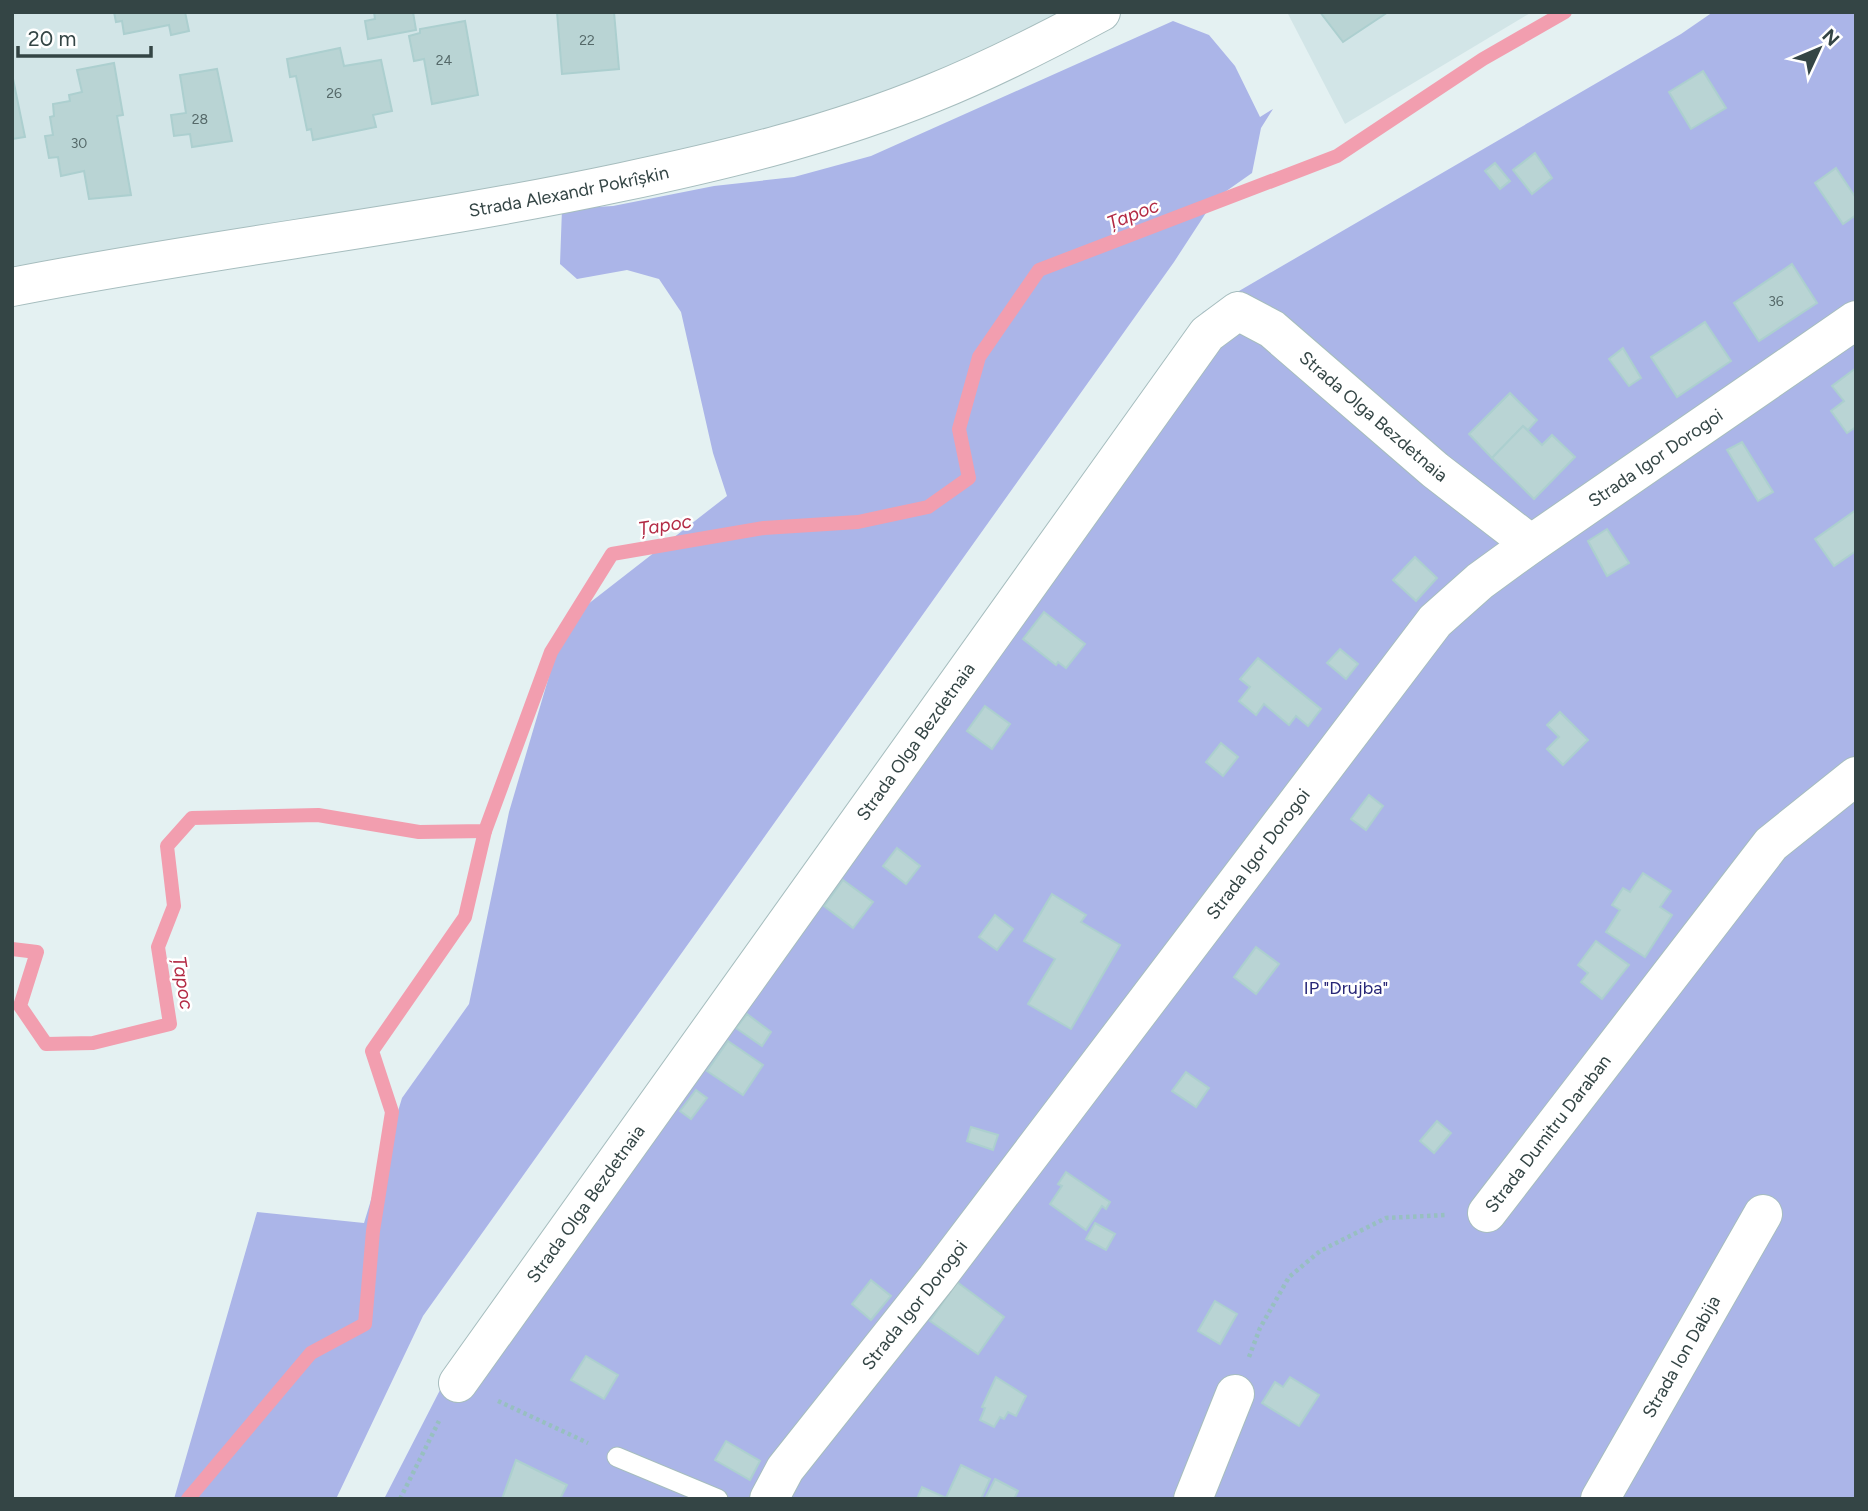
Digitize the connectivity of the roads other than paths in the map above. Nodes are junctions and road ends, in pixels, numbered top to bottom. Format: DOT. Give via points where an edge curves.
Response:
graph roads {
  1 [pos="1101,12"];
  2 [pos="12,286"];
  3 [pos="1856,320"];
  4 [pos="1531,544"];
  5 [pos="1856,776"];
  6 [pos="1487,1213"];
  7 [pos="1763,1214"];
  8 [pos="458,1383"];
  9 [pos="1235,1394"];
  10 [pos="617,1457"];
  11 [pos="718,1499"];
  12 [pos="769,1499"];
  13 [pos="1193,1499"];
  14 [pos="1600,1499"];
  1 -- 2 [label="street, Strada Alexandr Pokrîșkin" via="933,93 719,162 490,210"];
  3 -- 4 [label="street, Strada Igor Dorogoi"];
  4 -- 8 [label="street, Strada Olga Bezdetnaia" via="1435,470 1272,329 1238,311 1207,334"];
  4 -- 12 [label="street, Strada Igor Dorogoi" via="1435,621 936,1279 785,1469"];
  5 -- 6 [label="street, Strada Dumitru Daraban" via="1772,844"];
  7 -- 14 [label="street, Strada Ion Dabija"];
  9 -- 13 [label="street"];
  10 -- 11 [label="lane"];
}
